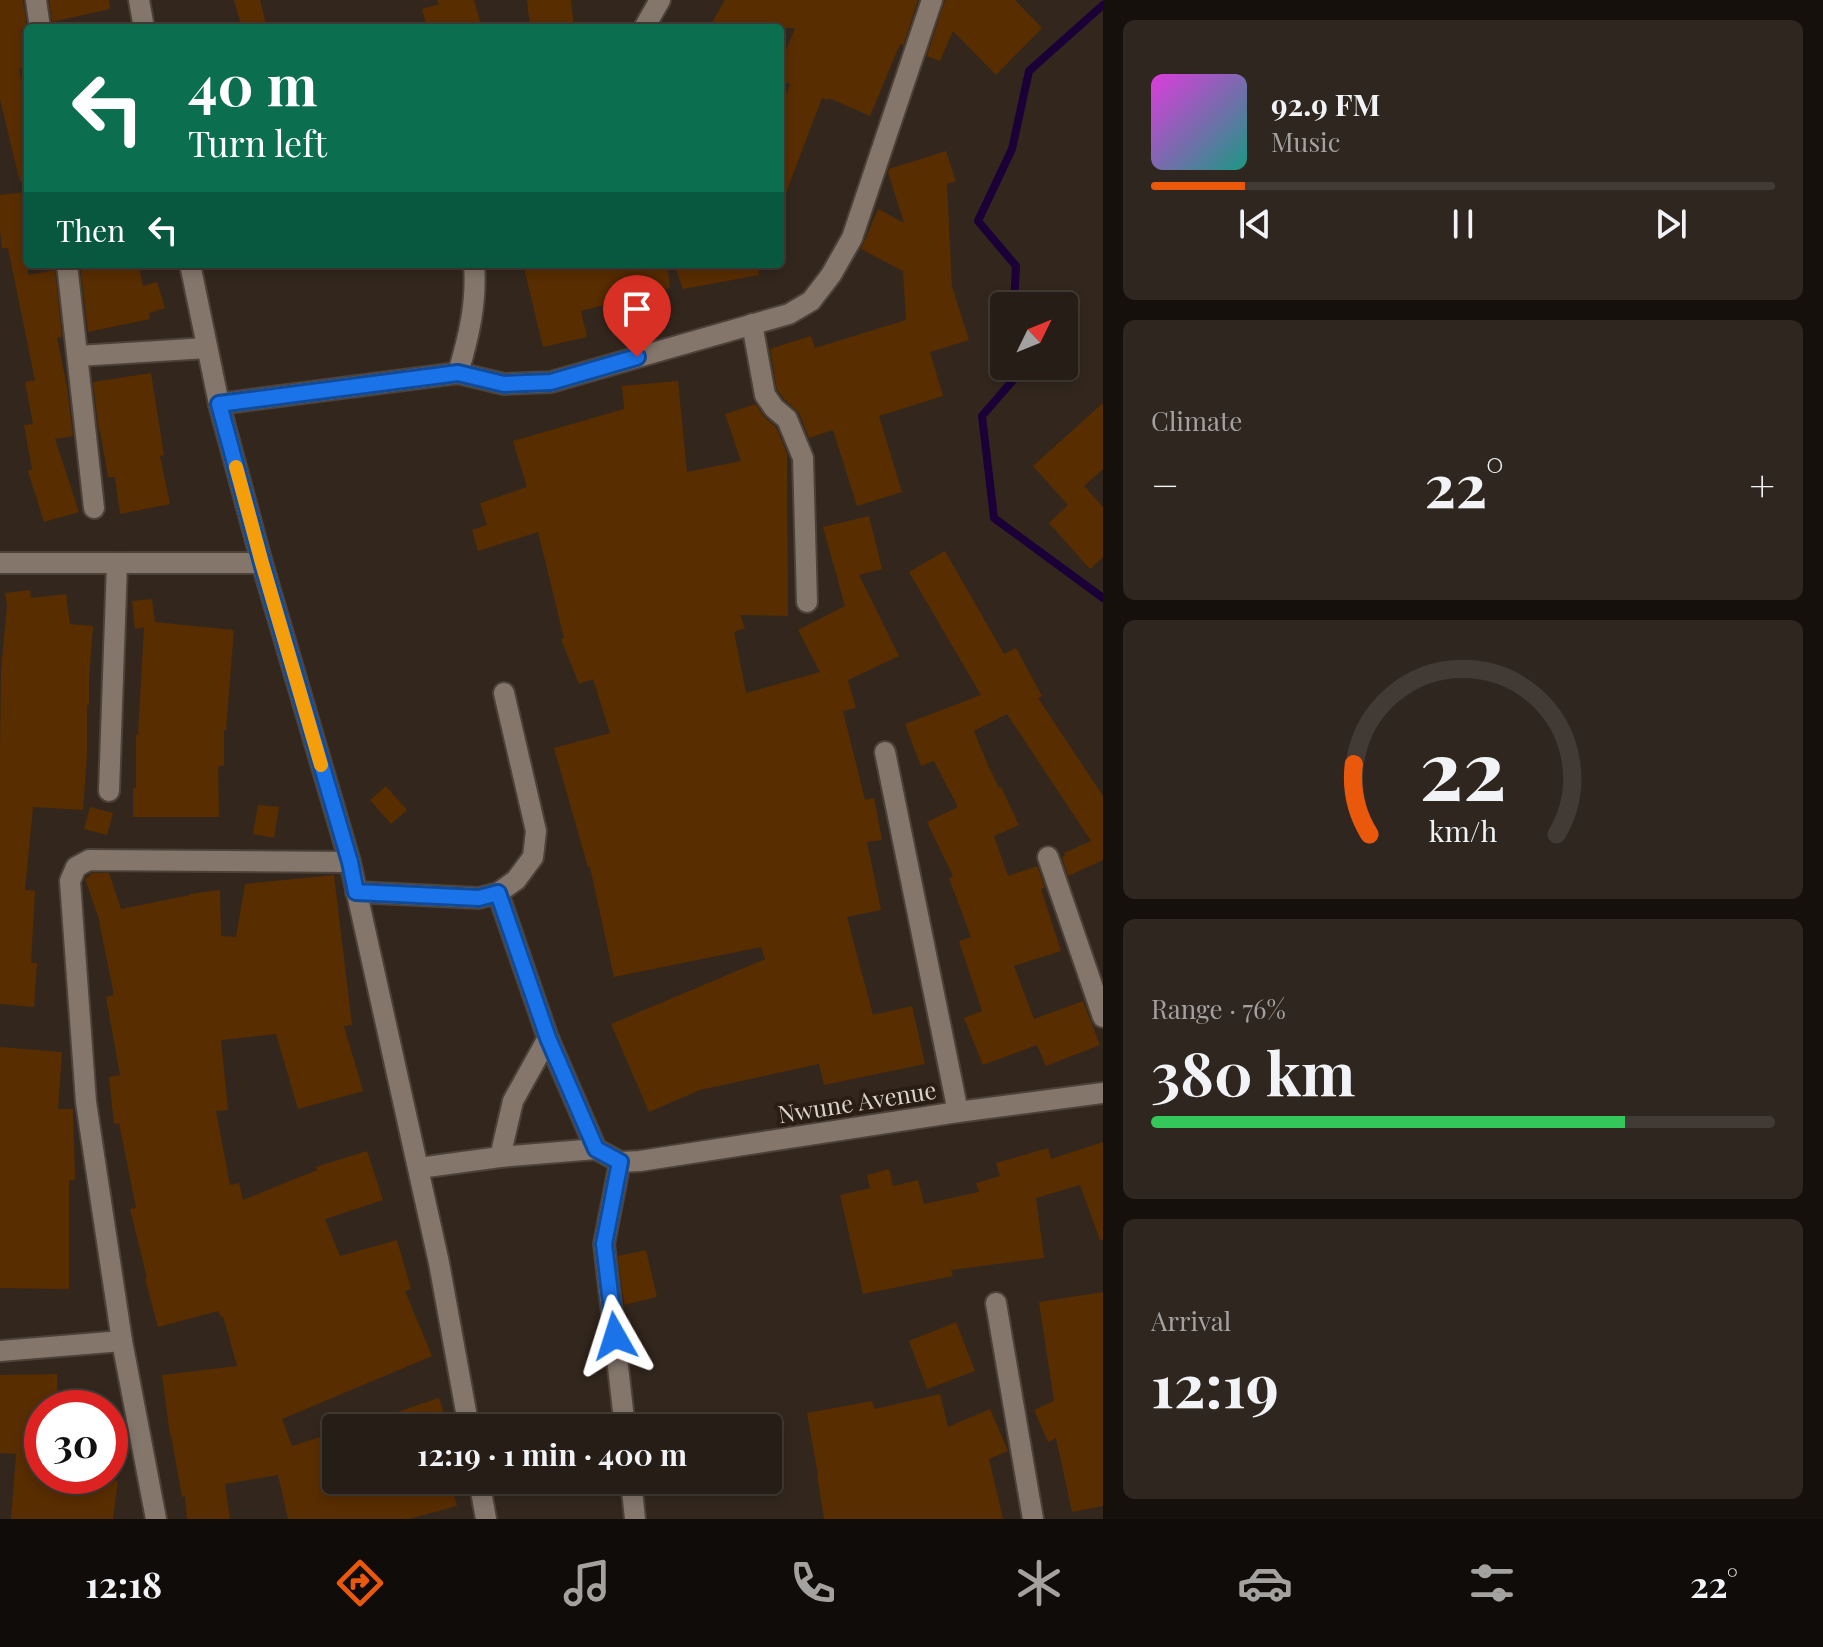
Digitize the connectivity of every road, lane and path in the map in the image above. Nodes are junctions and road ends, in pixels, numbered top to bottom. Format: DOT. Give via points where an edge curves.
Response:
graph roads {
  1 [pos="36,0"];
  2 [pos="139,0"];
  3 [pos="660,0"];
  4 [pos="932,0"];
  5 [pos="39,24"];
  6 [pos="143,24"];
  7 [pos="646,24"];
  8 [pos="67,268"];
  9 [pos="191,268"];
  10 [pos="474,268"];
  11 [pos="752,324"];
  12 [pos="207,348"];
  13 [pos="78,356"];
  14 [pos="458,373"];
  15 [pos="219,404"];
  16 [pos="94,508"];
  17 [pos="0,563"];
  18 [pos="117,563"];
  19 [pos="262,563"];
  20 [pos="807,602"];
  21 [pos="504,693"];
  22 [pos="885,752"];
  23 [pos="109,791"];
  24 [pos="1048,857"];
  25 [pos="350,862"];
  26 [pos="356,892"];
  27 [pos="498,893"];
  28 [pos="1103,1017"];
  29 [pos="548,1038"];
  30 [pos="1103,1093"];
  31 [pos="958,1112"];
  32 [pos="596,1149"];
  33 [pos="500,1157"];
  34 [pos="620,1162"];
  35 [pos="419,1168"];
  36 [pos="996,1303"];
  37 [pos="122,1341"];
  38 [pos="0,1351"];
  39 [pos="466,1414"];
  40 [pos="623,1414"];
  41 [pos="482,1494"];
  42 [pos="632,1494"];
  43 [pos="156,1519"];
  44 [pos="486,1519"];
  45 [pos="635,1519"];
  46 [pos="1033,1519"];
  1 -- 5 [label="street"];
  2 -- 6 [label="street"];
  3 -- 7 [label="street"];
  4 -- 11 [label="street" via="852,238 811,301 789,314"];
  8 -- 13 [label="street"];
  9 -- 12 [label="street"];
  10 -- 14 [label="street" via="476,296"];
  11 -- 14 [label="street" via="551,382 504,384"];
  11 -- 20 [label="street" via="765,395 787,419 803,458"];
  12 -- 13 [label="street"];
  12 -- 15 [label="street"];
  13 -- 16 [label="street"];
  14 -- 15 [label="street"];
  15 -- 19 [label="street"];
  17 -- 18 [label="street"];
  18 -- 19 [label="street"];
  18 -- 23 [label="street"];
  19 -- 25 [label="street"];
  21 -- 27 [label="street" via="536,831 533,857"];
  22 -- 31 [label="street"];
  24 -- 28 [label="street"];
  25 -- 26 [label="street"];
  25 -- 37 [label="street" via="89,860 76,867 70,881 86,1102"];
  26 -- 27 [label="street" via="479,898"];
  26 -- 35 [label="street"];
  27 -- 29 [label="street"];
  29 -- 32 [label="street"];
  29 -- 33 [label="street" via="513,1101"];
  30 -- 31 [label="street, Nwune Avenue"];
  31 -- 34 [label="street, Nwune Avenue"];
  32 -- 33 [label="street"];
  32 -- 34 [label="street"];
  33 -- 35 [label="street"];
  34 -- 40 [label="street" via="604,1244"];
  35 -- 39 [label="street"];
  36 -- 46 [label="street"];
  37 -- 38 [label="street"];
  37 -- 43 [label="street"];
  41 -- 44 [label="street"];
  42 -- 45 [label="street"];
}
